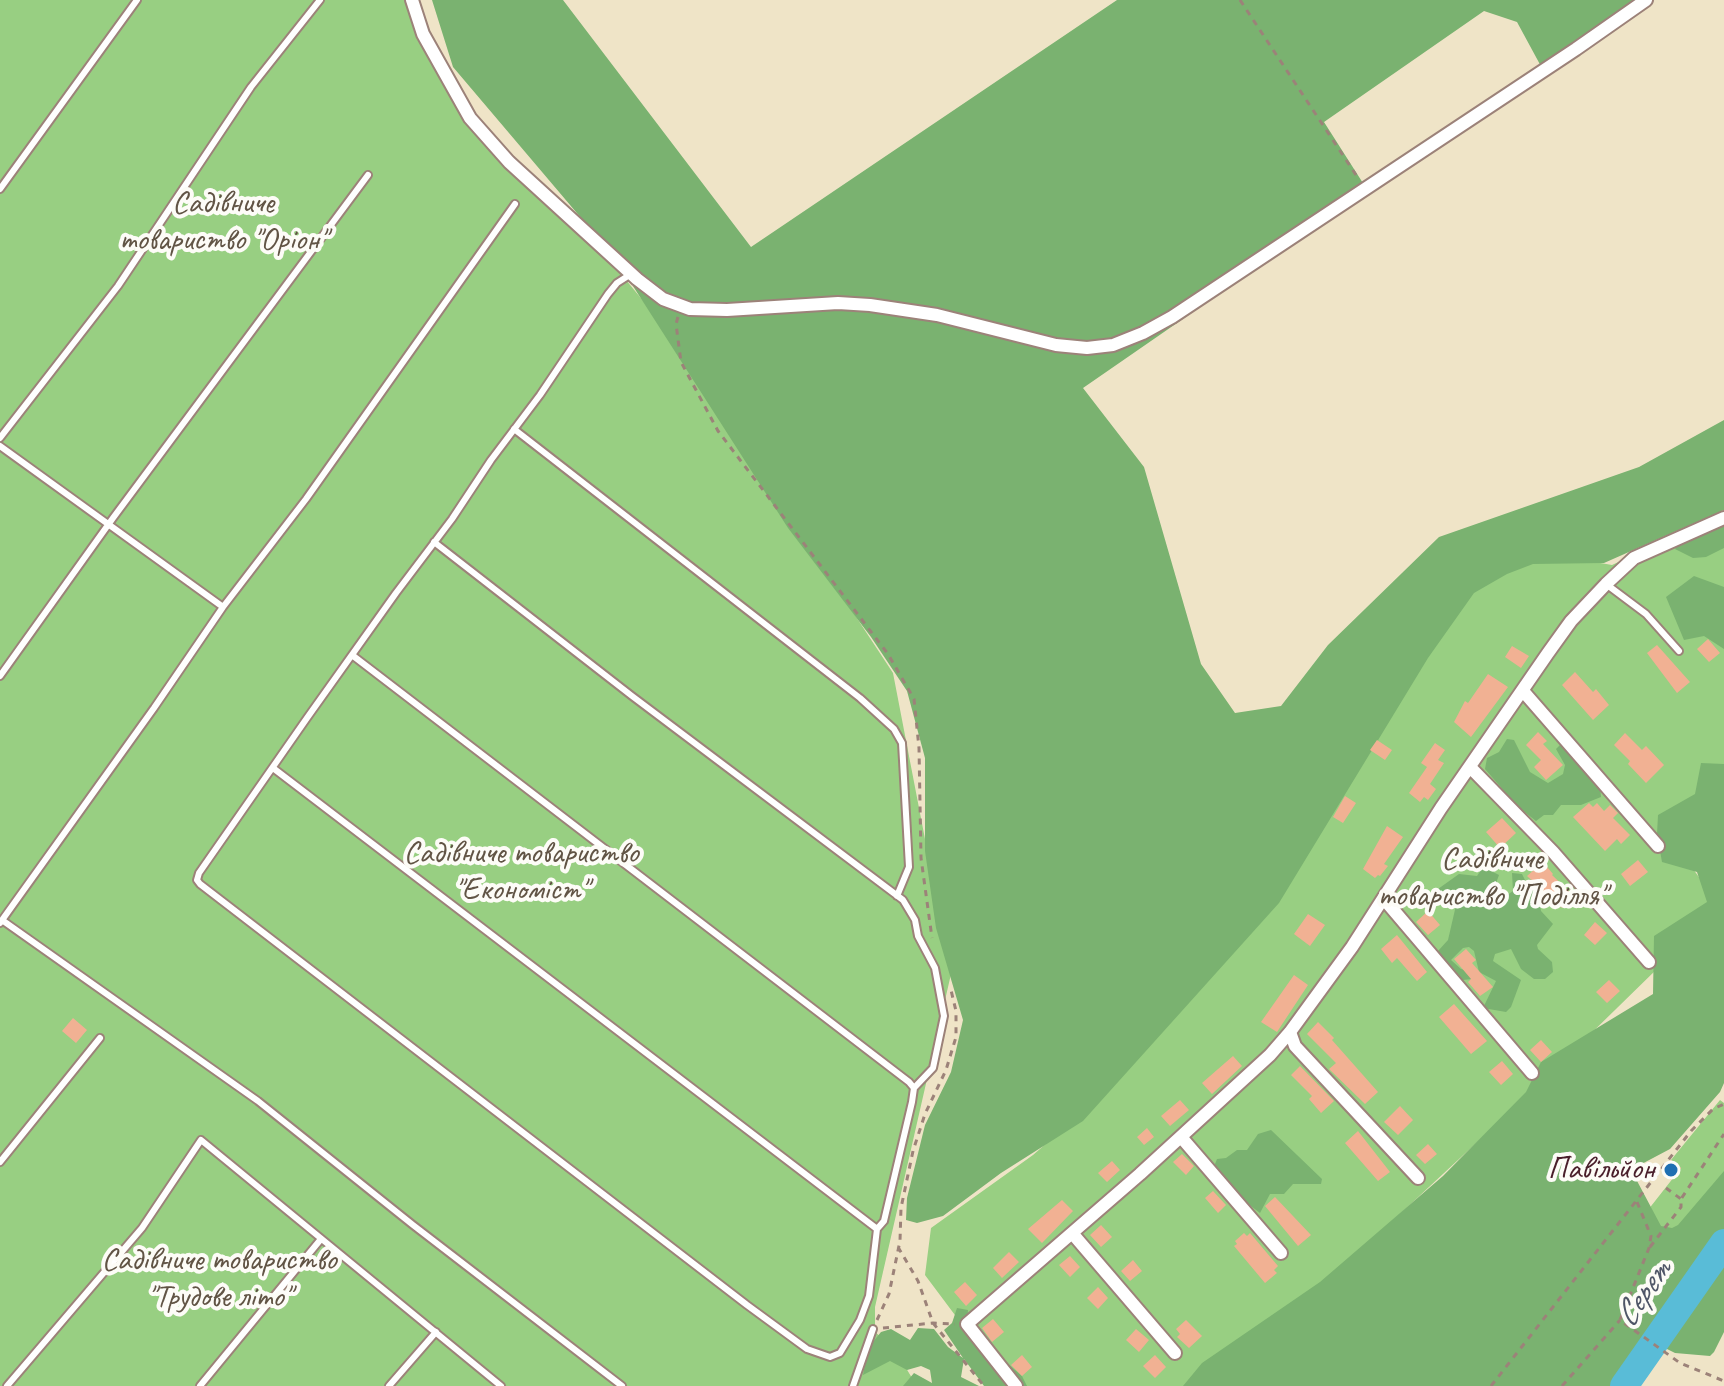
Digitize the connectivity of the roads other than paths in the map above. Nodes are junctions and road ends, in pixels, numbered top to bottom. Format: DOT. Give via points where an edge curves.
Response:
graph roads {
  1 [pos="137,0"];
  2 [pos="320,0"];
  3 [pos="412,0"];
  4 [pos="1646,0"];
  5 [pos="368,175"];
  6 [pos="0,189"];
  7 [pos="515,204"];
  8 [pos="631,274"];
  9 [pos="514,429"];
  10 [pos="0,438"];
  11 [pos="0,446"];
  12 [pos="1724,518"];
  13 [pos="108,525"];
  14 [pos="434,542"];
  15 [pos="1606,584"];
  16 [pos="223,607"];
  17 [pos="1679,651"];
  18 [pos="352,655"];
  19 [pos="0,676"];
  20 [pos="1523,691"];
  21 [pos="273,768"];
  22 [pos="1471,768"];
  23 [pos="1658,846"];
  24 [pos="897,896"];
  25 [pos="1384,899"];
  26 [pos="1,922"];
  27 [pos="1649,962"];
  28 [pos="1290,1032"];
  29 [pos="100,1038"];
  30 [pos="1532,1073"];
  31 [pos="914,1088"];
  32 [pos="1181,1137"];
  33 [pos="0,1162"];
  34 [pos="1418,1178"];
  35 [pos="877,1229"];
  36 [pos="1072,1233"];
  37 [pos="321,1239"];
  38 [pos="1281,1253"];
  39 [pos="873,1329"];
  40 [pos="436,1332"];
  41 [pos="1175,1353"];
  42 [pos="7,1386"];
  43 [pos="200,1386"];
  44 [pos="389,1386"];
  45 [pos="501,1386"];
  46 [pos="622,1386"];
  47 [pos="853,1386"];
  48 [pos="1016,1386"];
  1 -- 6 [label="lane"];
  2 -- 10 [label="lane" via="251,87 118,286"];
  3 -- 8 [label="street" via="423,34 470,118 509,162"];
  4 -- 8 [label="street" via="1172,317 1113,345 1056,345 937,315 870,305 690,309 663,299"];
  5 -- 13 [label="lane"];
  7 -- 16 [label="lane"];
  8 -- 9 [label="lane" via="608,294"];
  9 -- 14 [label="lane"];
  9 -- 24 [label="lane" via="894,729 902,743 909,867"];
  11 -- 13 [label="lane"];
  12 -- 15 [label="street" via="1634,558"];
  13 -- 16 [label="lane"];
  13 -- 19 [label="lane"];
  14 -- 18 [label="lane"];
  14 -- 24 [label="lane"];
  15 -- 17 [label="lane" via="1646,614"];
  15 -- 20 [label="street" via="1571,621"];
  16 -- 26 [label="lane"];
  18 -- 21 [label="lane"];
  18 -- 31 [label="lane"];
  20 -- 22 [label="street"];
  20 -- 23 [label="street"];
  21 -- 35 [label="lane"];
  21 -- 35 [label="lane" via="199,873 200,884 807,1349 830,1357 840,1353 860,1320 869,1296"];
  22 -- 25 [label="street"];
  22 -- 27 [label="street"];
  24 -- 31 [label="lane" via="915,920 935,968 944,1016 933,1068"];
  25 -- 28 [label="street"];
  25 -- 30 [label="street"];
  26 -- 46 [label="lane" via="258,1101"];
  28 -- 32 [label="street"];
  28 -- 34 [label="street" via="1295,1046"];
  29 -- 33 [label="lane"];
  31 -- 35 [label="lane" via="884,1221"];
  32 -- 36 [label="street"];
  32 -- 38 [label="street"];
  36 -- 41 [label="street"];
  36 -- 48 [label="street" via="967,1324"];
  37 -- 40 [label="lane"];
  37 -- 42 [label="lane" via="201,1140 142,1228"];
  37 -- 43 [label="lane"];
  39 -- 47 [label="lane"];
  40 -- 44 [label="lane"];
  40 -- 45 [label="lane"];
}
